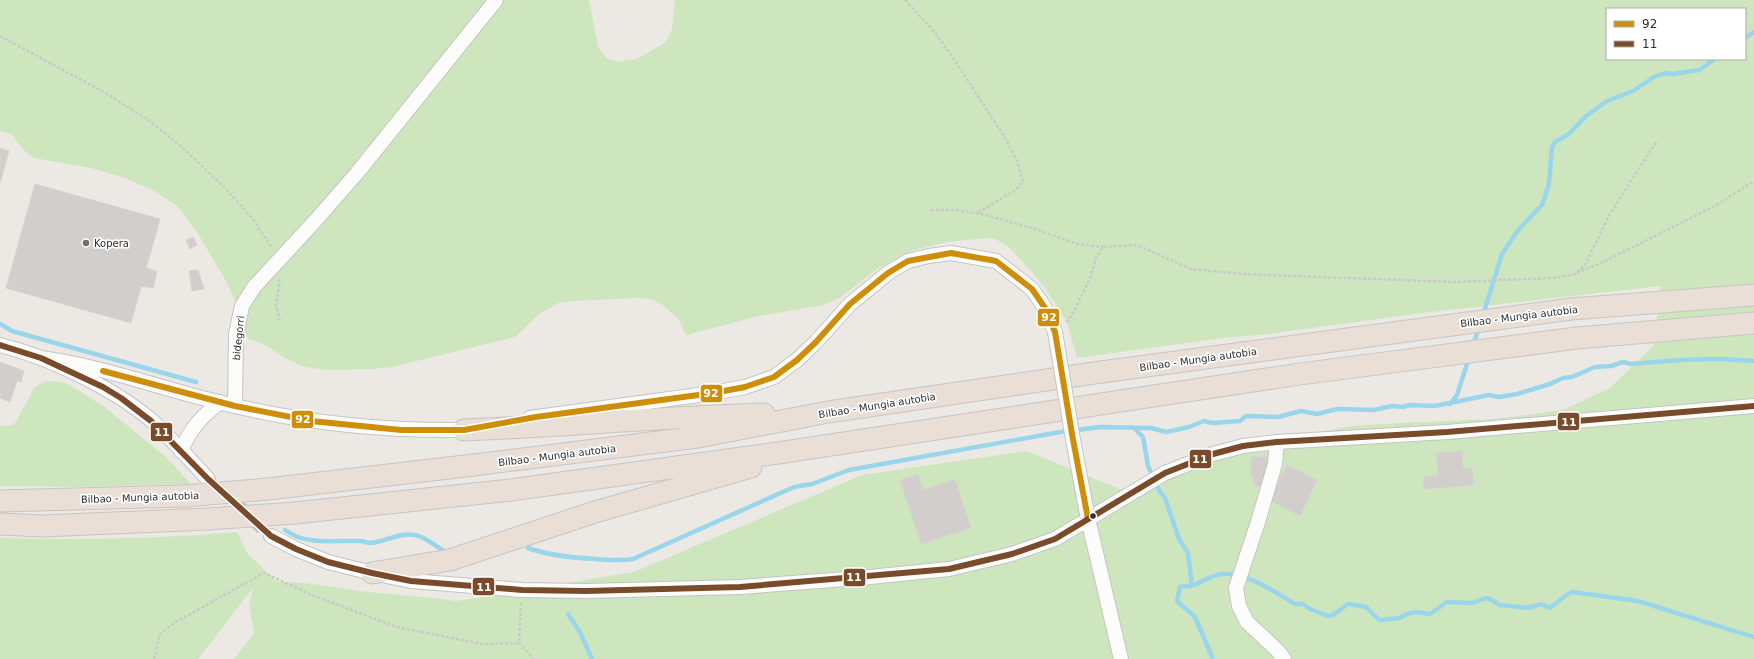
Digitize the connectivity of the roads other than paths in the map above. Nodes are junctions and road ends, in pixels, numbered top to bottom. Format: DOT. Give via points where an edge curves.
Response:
graph roads {
  1 [pos="496,0"];
  2 [pos="1754,295"];
  3 [pos="1754,323"];
  4 [pos="0,345"];
  5 [pos="41,358"];
  6 [pos="220,402"];
  7 [pos="235,406"];
  8 [pos="1754,406"];
  9 [pos="828,412"];
  10 [pos="464,430"];
  11 [pos="1277,442"];
  12 [pos="181,451"];
  13 [pos="778,453"];
  14 [pos="208,479"];
  15 [pos="0,501"];
  16 [pos="1088,519"];
  17 [pos="0,524"];
  18 [pos="271,536"];
  19 [pos="372,574"];
  20 [pos="1121,659"];
  21 [pos="1284,659"];
  1 -- 7 [label="street, bidegorri" via="357,173 254,287 242,306 236,334"];
  2 -- 9 [label="highway, Bilbao - Mungia autobia" via="1571,309 1094,373"];
  3 -- 13 [label="highway" via="1577,338 1292,375"];
  4 -- 5 [label="street"];
  5 -- 6 [label="street" via="72,362"];
  5 -- 12 [label="street" via="121,398 151,421"];
  6 -- 7 [label="street"];
  6 -- 12 [label="street" via="194,425"];
  7 -- 10 [label="street" via="311,421 362,427"];
  8 -- 11 [label="street" via="1447,432"];
  9 -- 10 [label="highway" via="696,416"];
  9 -- 15 [label="highway, Bilbao - Mungia autobia, bridge" via="698,437 268,489 185,496"];
  10 -- 16 [label="street, bridge" via="536,417 712,393 774,377 797,360 850,304 888,273 908,261 951,253 996,261 1032,289 1045,308 1055,332"];
  11 -- 16 [label="street" via="1243,446 1212,454 1165,473"];
  11 -- 21 [label="street" via="1275,464 1236,588 1239,606 1247,622"];
  12 -- 14 [label="street"];
  13 -- 17 [label="highway, bridge" via="511,490 295,513 42,526"];
  13 -- 19 [label="highway" via="751,467 595,512 450,560"];
  16 -- 19 [label="street" via="1054,539 1012,554 949,569 740,587 586,592 522,590 411,581"];
  16 -- 20 [label="street"];
  18 -- 19 [label="street" via="328,562"];
}
